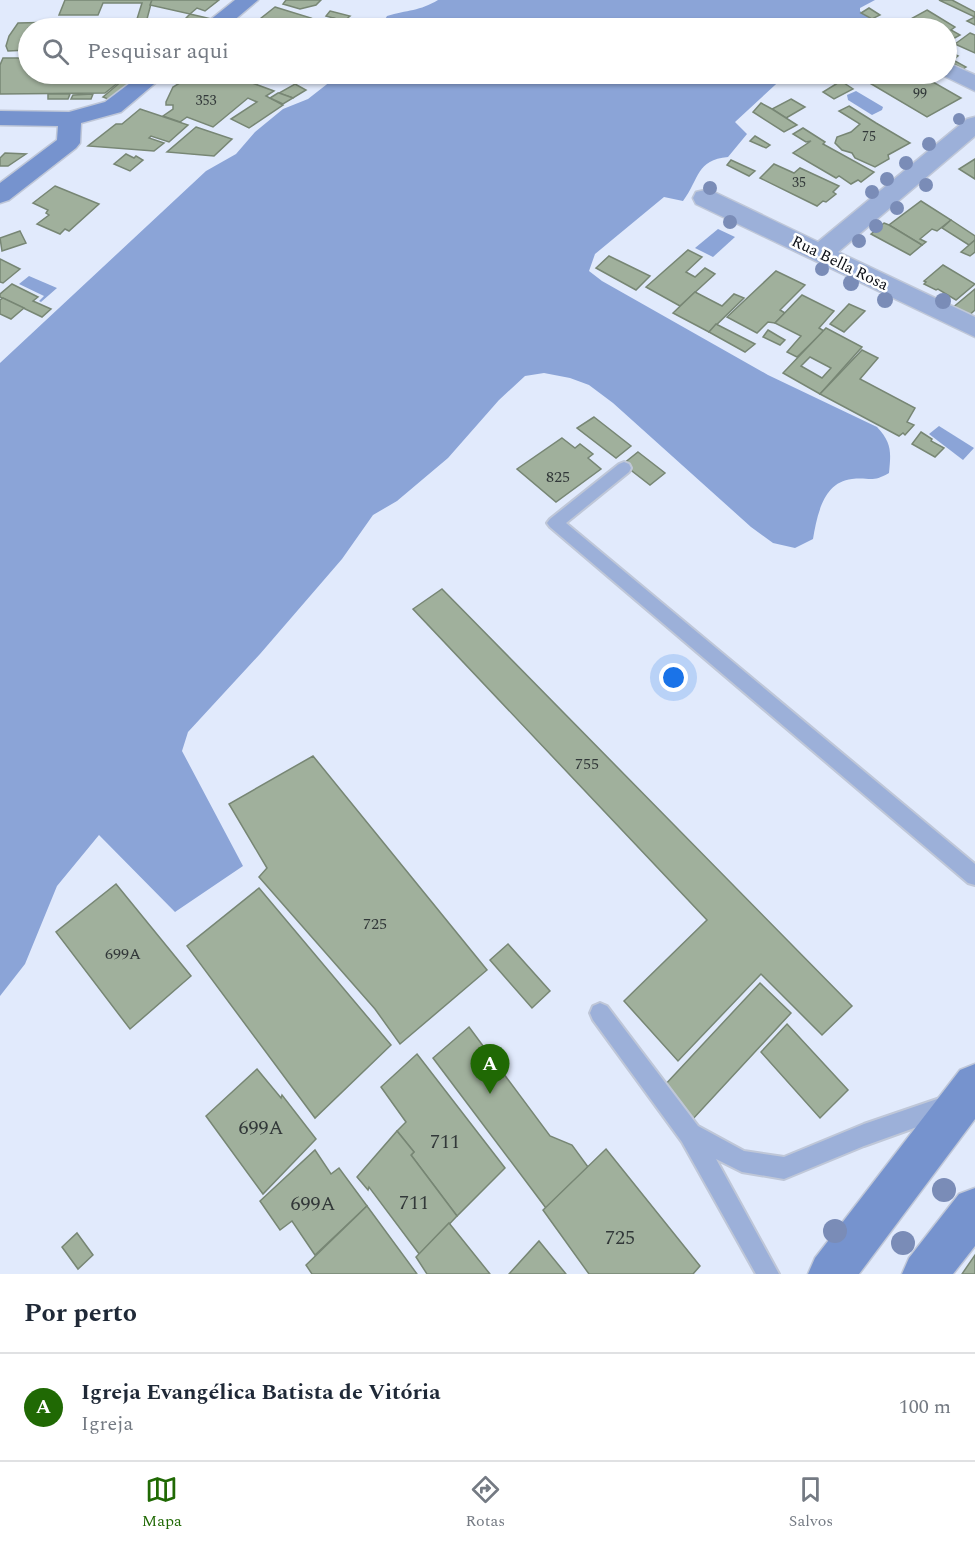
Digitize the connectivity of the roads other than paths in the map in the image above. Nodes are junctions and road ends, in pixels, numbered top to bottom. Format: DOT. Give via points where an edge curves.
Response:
graph roads {
  1 [pos="248,0"];
  2 [pos="225,18"];
  3 [pos="957,74"];
  4 [pos="142,84"];
  5 [pos="975,84"];
  6 [pos="0,118"];
  7 [pos="70,119"];
  8 [pos="975,124"];
  9 [pos="0,195"];
  10 [pos="705,198"];
  11 [pos="821,253"];
  12 [pos="975,328"];
  13 [pos="624,468"];
  14 [pos="975,876"];
  15 [pos="600,1013"];
  16 [pos="971,1100"];
  17 [pos="690,1134"];
  18 [pos="975,1210"];
  19 [pos="768,1274"];
  20 [pos="831,1274"];
  21 [pos="925,1274"];
  1 -- 2 [label="street"];
  3 -- 5 [label="street"];
  4 -- 7 [label="street" via="113,107"];
  6 -- 7 [label="street"];
  7 -- 9 [label="street" via="68,143"];
  8 -- 11 [label="street"];
  10 -- 11 [label="street, Rua Bella Rosa"];
  11 -- 12 [label="street, Rua Bella Rosa"];
  13 -- 14 [label="lane" via="555,523"];
  15 -- 17 [label="lane"];
  16 -- 17 [label="lane" via="864,1135 784,1168 742,1161"];
  16 -- 20 [label="street"];
  17 -- 19 [label="lane"];
  18 -- 21 [label="street"];
}
